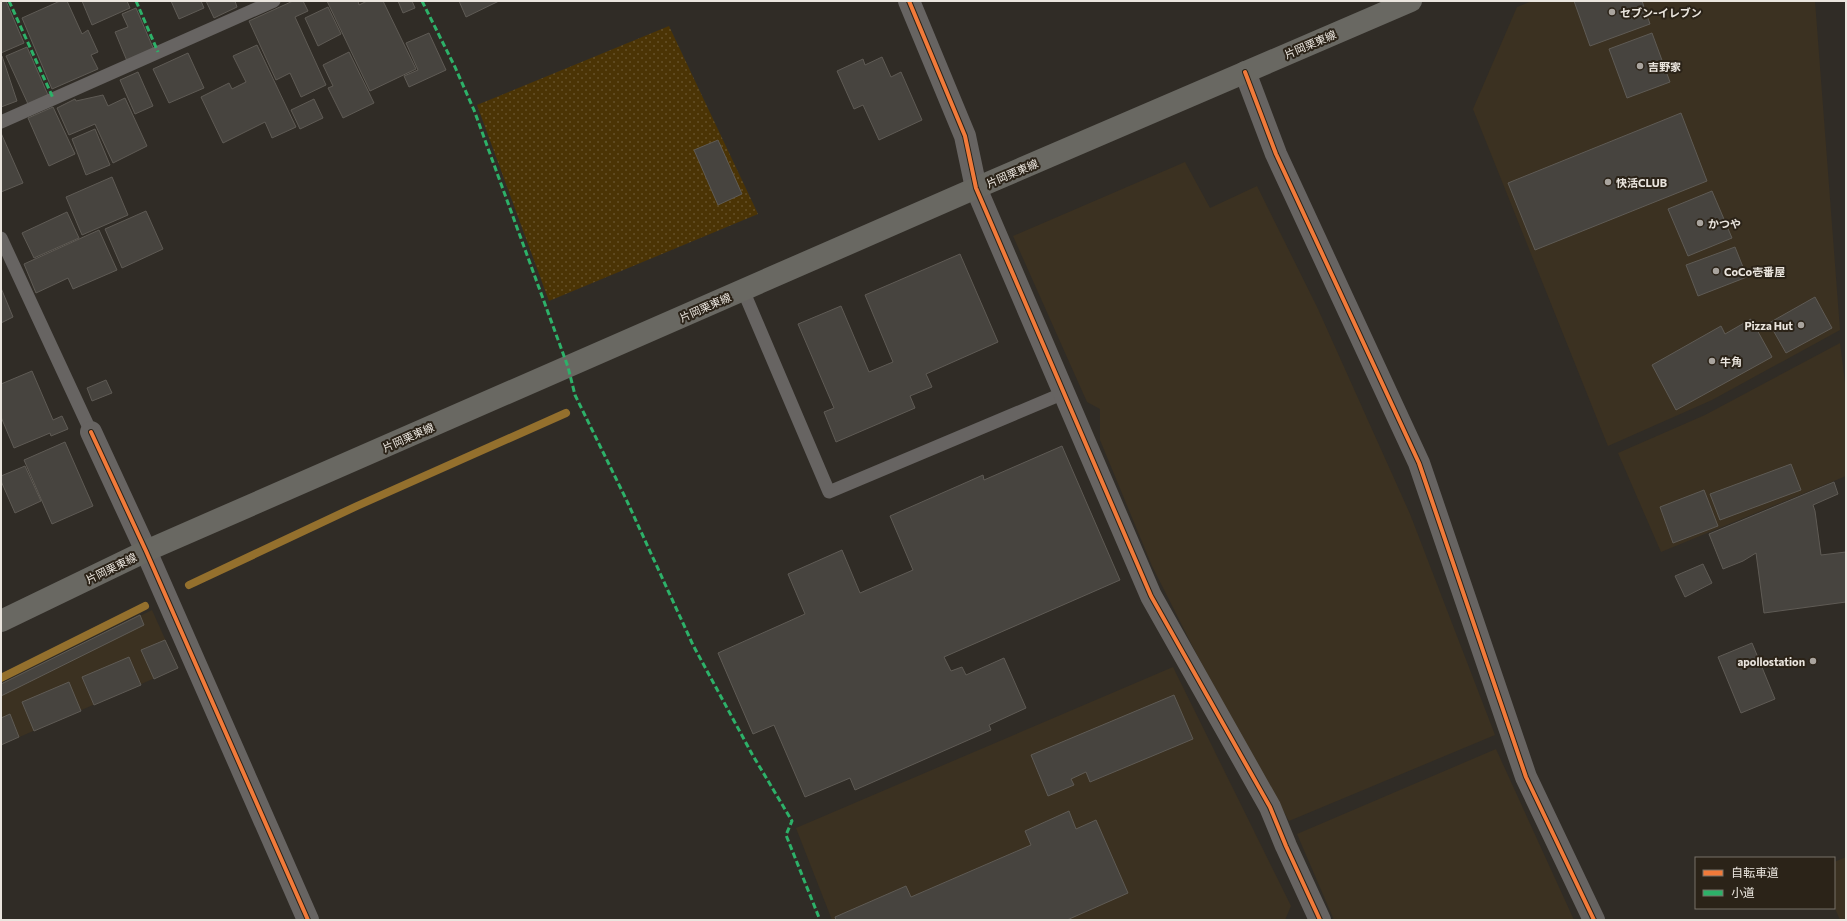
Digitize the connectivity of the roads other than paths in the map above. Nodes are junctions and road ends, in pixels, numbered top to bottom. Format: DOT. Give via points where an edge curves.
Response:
graph roads {
  1 [pos="274,1"];
  2 [pos="910,1"];
  3 [pos="1411,1"];
  4 [pos="1245,72"];
  5 [pos="1,122"];
  6 [pos="976,188"];
  7 [pos="1,238"];
  8 [pos="743,290"];
  9 [pos="1064,392"];
  10 [pos="91,432"];
  11 [pos="146,551"];
  12 [pos="1,621"];
  13 [pos="308,920"];
  14 [pos="1320,920"];
  15 [pos="1594,920"];
  1 -- 5 [label="lane"];
  2 -- 6 [label="street" via="965,136"];
  3 -- 4 [label="main road, 片岡栗東線"];
  4 -- 6 [label="main road, 片岡栗東線"];
  4 -- 15 [label="street" via="1276,154 1419,463 1526,777"];
  6 -- 8 [label="main road, 片岡栗東線"];
  6 -- 9 [label="street"];
  7 -- 10 [label="lane"];
  8 -- 9 [label="lane" via="828,492"];
  8 -- 11 [label="main road, 片岡栗東線"];
  9 -- 14 [label="street" via="1151,596 1270,807"];
  10 -- 11 [label="street"];
  11 -- 12 [label="main road, 片岡栗東線"];
  11 -- 13 [label="street"];
}
